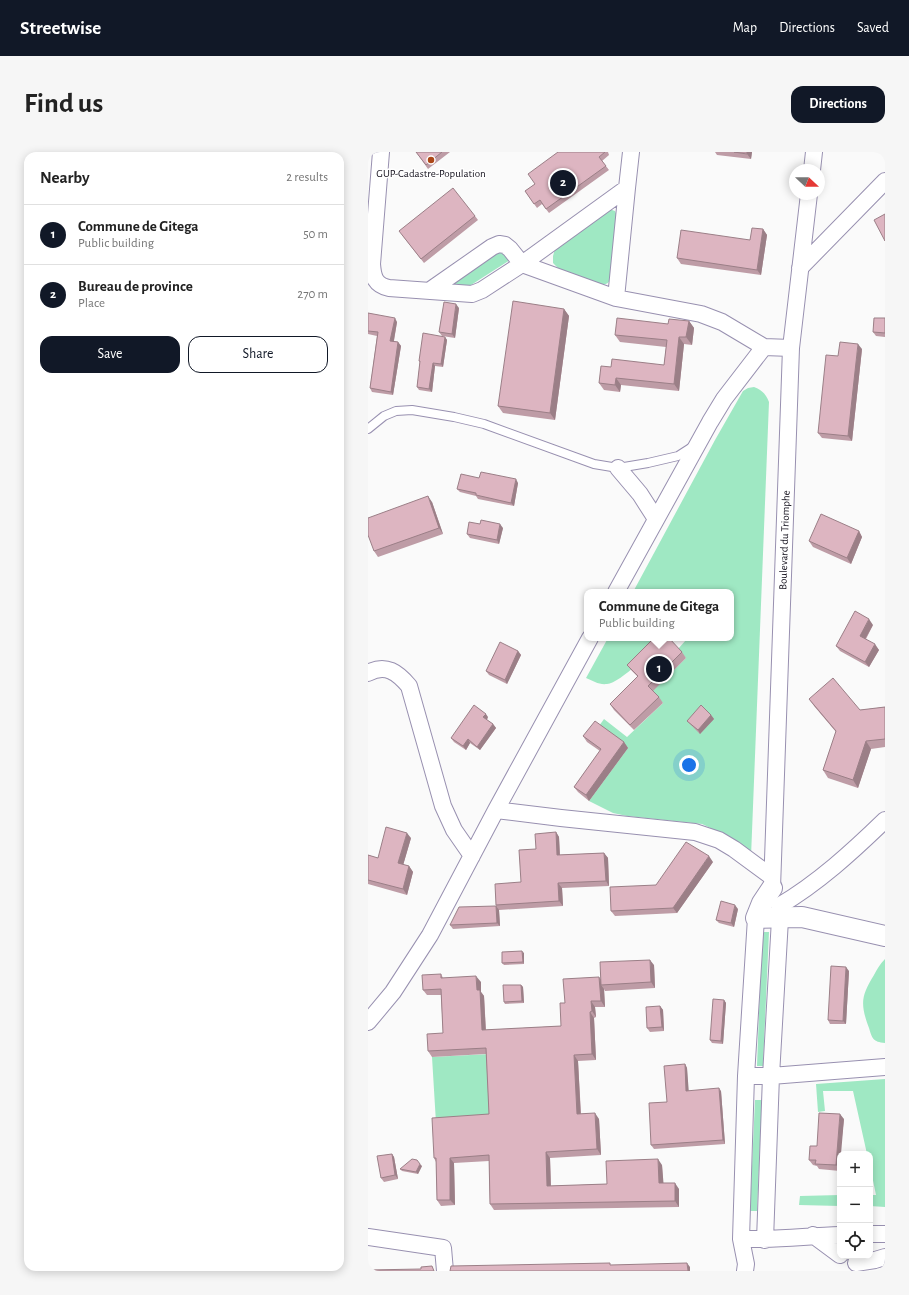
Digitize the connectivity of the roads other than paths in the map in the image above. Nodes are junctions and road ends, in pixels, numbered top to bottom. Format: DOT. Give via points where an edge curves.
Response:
graph roads {
  1 [pos="381,152"];
  2 [pos="631,152"];
  3 [pos="814,152"];
  4 [pos="813,164"];
  5 [pos="885,181"];
  6 [pos="627,188"];
  7 [pos="808,200"];
  8 [pos="522,264"];
  9 [pos="800,268"];
  10 [pos="429,291"];
  11 [pos="616,298"];
  12 [pos="764,347"];
  13 [pos="791,348"];
  14 [pos="368,429"];
  15 [pos="697,444"];
  16 [pos="618,468"];
  17 [pos="656,519"];
  18 [pos="618,589"];
  19 [pos="588,641"];
  20 [pos="368,673"];
  21 [pos="496,810"];
  22 [pos="885,820"];
  23 [pos="472,856"];
  24 [pos="776,897"];
  25 [pos="756,918"];
  26 [pos="885,936"];
  27 [pos="368,1022"];
  28 [pos="885,1067"];
  29 [pos="746,1076"];
  30 [pos="771,1076"];
  31 [pos="873,1234"];
  32 [pos="885,1234"];
  33 [pos="813,1235"];
  34 [pos="837,1235"];
  35 [pos="368,1237"];
  36 [pos="741,1239"];
  37 [pos="765,1240"];
  38 [pos="885,1257"];
  39 [pos="851,1261"];
  40 [pos="746,1268"];
  41 [pos="445,1271"];
  1 -- 10 [label="street" via="373,274 382,286"];
  2 -- 6 [label="street"];
  3 -- 4 [label="street"];
  5 -- 9 [label="street"];
  6 -- 8 [label="street"];
  6 -- 11 [label="street"];
  7 -- 9 [label="street, Boulevard du Triomphe"];
  8 -- 10 [label="street" via="472,294"];
  8 -- 10 [label="street" via="510,249 499,244"];
  8 -- 11 [label="street"];
  9 -- 13 [label="street, Boulevard du Triomphe"];
  11 -- 12 [label="street" via="701,314 722,322"];
  12 -- 13 [label="street"];
  12 -- 15 [label="street" via="724,400"];
  13 -- 24 [label="street, Boulevard du Triomphe"];
  14 -- 16 [label="lane" via="384,416 396,411 412,410 484,424 594,464"];
  15 -- 16 [label="lane" via="678,456"];
  15 -- 17 [label="street"];
  16 -- 17 [label="street" via="640,494"];
  17 -- 18 [label="street"];
  19 -- 21 [label="street"];
  20 -- 23 [label="street" via="374,670 396,672 409,686 443,806 454,830"];
  21 -- 23 [label="street"];
  21 -- 24 [label="street" via="695,832 719,840 734,849"];
  22 -- 24 [label="street" via="806,888"];
  23 -- 27 [label="street" via="430,935 393,992"];
  24 -- 25 [label="street"];
  24 -- 25 [label="street" via="762,903"];
  24 -- 26 [label="street" via="802,917"];
  24 -- 30 [label="street, Boulevard du Triomphe"];
  25 -- 29 [label="street"];
  28 -- 30 [label="street"];
  29 -- 30 [label="street"];
  29 -- 36 [label="street"];
  30 -- 37 [label="street, Boulevard du Triomphe"];
  31 -- 32 [label="street"];
  33 -- 34 [label="street"];
  33 -- 37 [label="street"];
  33 -- 39 [label="street"];
  35 -- 41 [label="street" via="443,1248"];
  36 -- 37 [label="street"];
  36 -- 40 [label="street"];
  38 -- 39 [label="street"];
}
